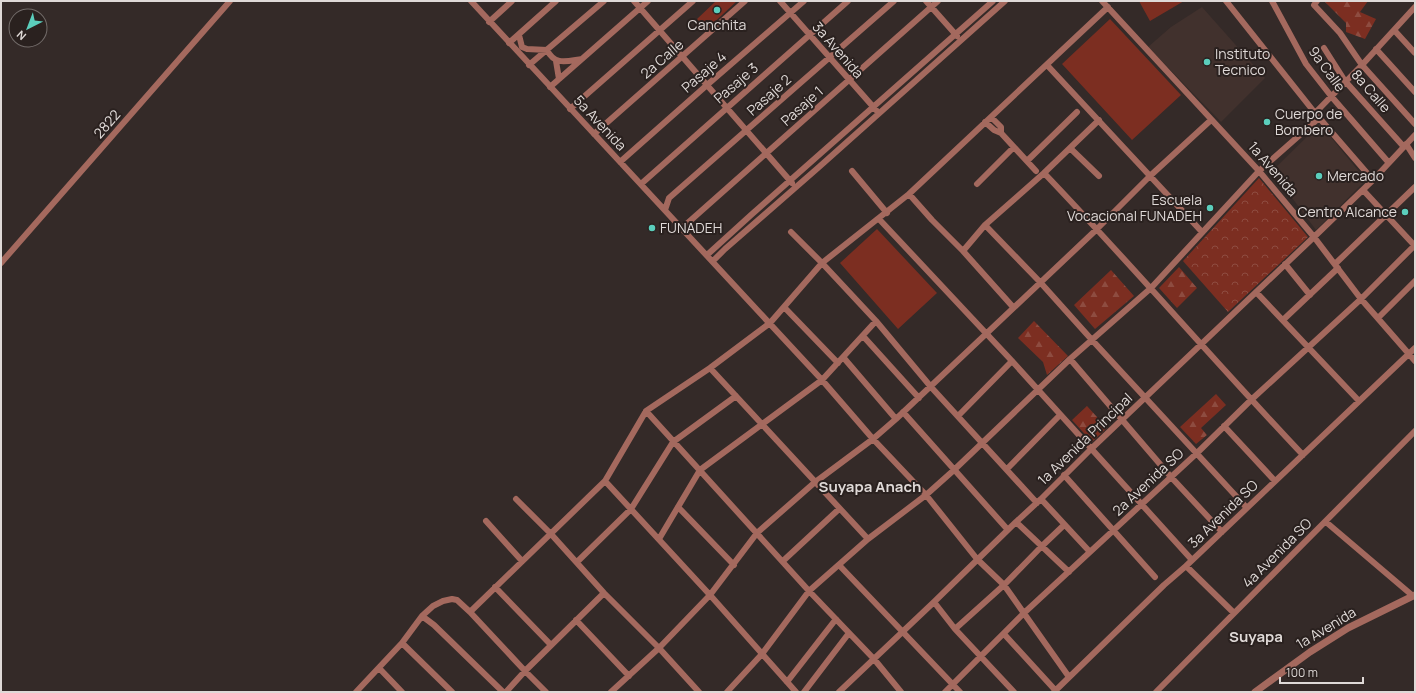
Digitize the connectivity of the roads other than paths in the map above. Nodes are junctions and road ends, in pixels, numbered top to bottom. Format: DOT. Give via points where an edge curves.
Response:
graph roads {
  1 [pos="230,1"];
  2 [pos="471,1"];
  3 [pos="512,1"];
  4 [pos="556,1"];
  5 [pos="604,1"];
  6 [pos="634,1"];
  7 [pos="648,1"];
  8 [pos="694,1"];
  9 [pos="745,1"];
  10 [pos="780,1"];
  11 [pos="804,1"];
  12 [pos="848,1"];
  13 [pos="894,1"];
  14 [pos="926,1"];
  15 [pos="938,1"];
  16 [pos="993,1"];
  17 [pos="1005,1"];
  18 [pos="1102,1"];
  19 [pos="1226,1"];
  20 [pos="1272,1"];
  21 [pos="1317,1"];
  22 [pos="931,7"];
  23 [pos="1108,7"];
  24 [pos="640,8"];
  25 [pos="1414,11"];
  26 [pos="790,13"];
  27 [pos="489,22"];
  28 [pos="1394,30"];
  29 [pos="660,31"];
  30 [pos="955,34"];
  31 [pos="518,35"];
  32 [pos="810,35"];
  33 [pos="961,40"];
  34 [pos="509,44"];
  35 [pos="1324,48"];
  36 [pos="1376,49"];
  37 [pos="547,50"];
  38 [pos="1415,53"];
  39 [pos="682,57"];
  40 [pos="829,57"];
  41 [pos="582,59"];
  42 [pos="556,60"];
  43 [pos="529,65"];
  44 [pos="1047,65"];
  45 [pos="1362,65"];
  46 [pos="559,79"];
  47 [pos="849,80"];
  48 [pos="1345,81"];
  49 [pos="707,85"];
  50 [pos="550,87"];
  51 [pos="1415,92"];
  52 [pos="1331,96"];
  53 [pos="726,108"];
  54 [pos="874,108"];
  55 [pos="570,109"];
  56 [pos="1078,112"];
  57 [pos="1315,113"];
  58 [pos="879,114"];
  59 [pos="991,117"];
  60 [pos="1319,118"];
  61 [pos="1099,120"];
  62 [pos="1212,120"];
  63 [pos="985,122"];
  64 [pos="1415,124"];
  65 [pos="746,131"];
  66 [pos="1001,133"];
  67 [pos="594,134"];
  68 [pos="1415,135"];
  69 [pos="1405,146"];
  70 [pos="1014,147"];
  71 [pos="1070,148"];
  72 [pos="766,154"];
  73 [pos="1415,158"];
  74 [pos="1027,161"];
  75 [pos="620,162"];
  76 [pos="1389,163"];
  77 [pos="852,171"];
  78 [pos="1036,171"];
  79 [pos="1259,171"];
  80 [pos="1044,173"];
  81 [pos="1099,176"];
  82 [pos="1150,176"];
  83 [pos="1373,180"];
  84 [pos="790,181"];
  85 [pos="641,184"];
  86 [pos="976,184"];
  87 [pos="796,187"];
  88 [pos="1415,187"];
  89 [pos="1362,190"];
  90 [pos="909,194"];
  91 [pos="665,210"];
  92 [pos="887,212"];
  93 [pos="1386,215"];
  94 [pos="879,219"];
  95 [pos="985,225"];
  96 [pos="682,228"];
  97 [pos="1097,229"];
  98 [pos="791,232"];
  99 [pos="1202,232"];
  100 [pos="1314,237"];
  101 [pos="1415,246"];
  102 [pos="963,250"];
  103 [pos="707,255"];
  104 [pos="713,261"];
  105 [pos="1,262"];
  106 [pos="822,263"];
  107 [pos="1285,264"];
  108 [pos="1337,266"];
  109 [pos="1415,281"];
  110 [pos="1040,282"];
  111 [pos="1151,288"];
  112 [pos="1256,292"];
  113 [pos="1310,295"];
  114 [pos="1361,299"];
  115 [pos="784,307"];
  116 [pos="1013,307"];
  117 [pos="1378,318"];
  118 [pos="1283,320"];
  119 [pos="876,321"];
  120 [pos="770,323"];
  121 [pos="985,334"];
  122 [pos="863,336"];
  123 [pos="1092,340"];
  124 [pos="1201,344"];
  125 [pos="1308,347"];
  126 [pos="1415,348"];
  127 [pos="1408,354"];
  128 [pos="843,357"];
  129 [pos="1070,359"];
  130 [pos="1012,361"];
  131 [pos="1415,361"];
  132 [pos="838,363"];
  133 [pos="710,368"];
  134 [pos="822,380"];
  135 [pos="931,387"];
  136 [pos="1037,390"];
  137 [pos="736,396"];
  138 [pos="1145,397"];
  139 [pos="919,398"];
  140 [pos="1251,400"];
  141 [pos="1359,401"];
  142 [pos="646,412"];
  143 [pos="903,412"];
  144 [pos="1060,415"];
  145 [pos="958,416"];
  146 [pos="896,419"];
  147 [pos="1122,419"];
  148 [pos="762,424"];
  149 [pos="1224,426"];
  150 [pos="1415,431"];
  151 [pos="873,439"];
  152 [pos="674,442"];
  153 [pos="983,444"];
  154 [pos="1091,449"];
  155 [pos="1197,453"];
  156 [pos="1303,455"];
  157 [pos="1007,469"];
  158 [pos="700,470"];
  159 [pos="954,470"];
  160 [pos="1064,475"];
  161 [pos="1171,477"];
  162 [pos="605,481"];
  163 [pos="1275,481"];
  164 [pos="814,482"];
  165 [pos="926,495"];
  166 [pos="516,499"];
  167 [pos="1039,501"];
  168 [pos="1142,504"];
  169 [pos="678,507"];
  170 [pos="1247,508"];
  171 [pos="631,509"];
  172 [pos="839,509"];
  173 [pos="486,521"];
  174 [pos="1016,522"];
  175 [pos="1326,522"];
  176 [pos="1064,525"];
  177 [pos="1008,530"];
  178 [pos="1114,530"];
  179 [pos="1222,532"];
  180 [pos="757,533"];
  181 [pos="551,534"];
  182 [pos="659,539"];
  183 [pos="868,539"];
  184 [pos="1041,547"];
  185 [pos="1090,552"];
  186 [pos="977,559"];
  187 [pos="1192,560"];
  188 [pos="522,561"];
  189 [pos="577,562"];
  190 [pos="783,562"];
  191 [pos="734,565"];
  192 [pos="839,565"];
  193 [pos="1186,566"];
  194 [pos="1069,572"];
  195 [pos="1155,578"];
  196 [pos="1004,585"];
  197 [pos="495,587"];
  198 [pos="810,591"];
  199 [pos="604,593"];
  200 [pos="710,595"];
  201 [pos="1414,596"];
  202 [pos="934,602"];
  203 [pos="470,612"];
  204 [pos="1234,613"];
  205 [pos="1024,614"];
  206 [pos="422,616"];
  207 [pos="836,619"];
  208 [pos="576,620"];
  209 [pos="955,629"];
  210 [pos="903,632"];
  211 [pos="849,633"];
  212 [pos="1004,634"];
  213 [pos="402,643"];
  214 [pos="551,645"];
  215 [pos="659,648"];
  216 [pos="762,654"];
  217 [pos="981,656"];
  218 [pos="874,659"];
  219 [pos="379,668"];
  220 [pos="524,671"];
  221 [pos="628,676"];
  222 [pos="1069,677"];
  223 [pos="787,682"];
  224 [pos="953,685"];
  225 [pos="614,691"];
  226 [pos="898,691"];
  227 [pos="1055,691"];
  228 [pos="356,692"];
  229 [pos="402,692"];
  230 [pos="452,692"];
  231 [pos="503,692"];
  232 [pos="506,692"];
  233 [pos="546,692"];
  234 [pos="698,692"];
  235 [pos="727,692"];
  236 [pos="796,692"];
  237 [pos="804,692"];
  238 [pos="839,692"];
  239 [pos="945,692"];
  240 [pos="960,692"];
  241 [pos="1014,692"];
  242 [pos="1156,692"];
  243 [pos="1256,692"];
  1 -- 105 [label="street, 2822"];
  2 -- 27 [label="street, 5a Avenida"];
  3 -- 27 [label="street"];
  4 -- 31 [label="street"];
  5 -- 37 [label="street"];
  6 -- 24 [label="street"];
  7 -- 24 [label="street"];
  8 -- 29 [label="street"];
  9 -- 39 [label="street, 2a Calle"];
  10 -- 26 [label="street, 3a Avenida"];
  11 -- 26 [label="street, Pasaje 4"];
  12 -- 32 [label="street, Pasaje 3"];
  13 -- 40 [label="street, Pasaje 2"];
  14 -- 22 [label="street"];
  15 -- 22 [label="street, Pasaje 1"];
  16 -- 30 [label="street"];
  17 -- 33 [label="street"];
  18 -- 23 [label="street, 1a Avenida"];
  19 -- 57 [label="street"];
  20 -- 52 [label="street, 9a Calle" via="1306,64"];
  21 -- 45 [label="street" via="1314,5 1340,33"];
  22 -- 30 [label="street"];
  22 -- 47 [label="street, Pasaje 1"];
  23 -- 44 [label="street"];
  23 -- 62 [label="street, 1a Avenida"];
  24 -- 29 [label="street"];
  24 -- 41 [label="street"];
  25 -- 28 [label="street"];
  26 -- 32 [label="street, 3a Avenida"];
  26 -- 49 [label="street, Pasaje 4"];
  27 -- 34 [label="street, 5a Avenida"];
  28 -- 36 [label="street"];
  28 -- 38 [label="street"];
  29 -- 39 [label="street"];
  29 -- 55 [label="street"];
  30 -- 33 [label="street"];
  30 -- 54 [label="street"];
  31 -- 34 [label="street"];
  31 -- 37 [label="street" via="522,47"];
  32 -- 40 [label="street, 3a Avenida"];
  32 -- 53 [label="street, Pasaje 3"];
  33 -- 58 [label="street"];
  34 -- 43 [label="street, 5a Avenida"];
  35 -- 48 [label="street, 8a Calle"];
  36 -- 45 [label="street"];
  36 -- 51 [label="street"];
  37 -- 42 [label="street" via="550,57"];
  37 -- 43 [label="street"];
  39 -- 49 [label="street"];
  39 -- 67 [label="street, 2a Calle"];
  40 -- 47 [label="street, 3a Avenida"];
  40 -- 65 [label="street, Pasaje 2"];
  41 -- 42 [label="street"];
  41 -- 46 [label="street"];
  42 -- 46 [label="street"];
  43 -- 50 [label="street, 5a Avenida"];
  44 -- 59 [label="street"];
  44 -- 61 [label="street"];
  45 -- 48 [label="street"];
  45 -- 64 [label="street"];
  46 -- 50 [label="street"];
  47 -- 54 [label="street, 3a Avenida"];
  47 -- 72 [label="street, Pasaje 1"];
  48 -- 52 [label="street"];
  48 -- 69 [label="street, 8a Calle"];
  49 -- 53 [label="street"];
  49 -- 75 [label="street, Pasaje 4"];
  50 -- 55 [label="street, 5a Avenida"];
  52 -- 57 [label="street"];
  52 -- 76 [label="street, 9a Calle"];
  53 -- 65 [label="street"];
  53 -- 85 [label="street, Pasaje 3"];
  54 -- 58 [label="street, 3a Avenida"];
  54 -- 84 [label="street"];
  55 -- 67 [label="street, 5a Avenida"];
  56 -- 74 [label="street"];
  57 -- 60 [label="street"];
  58 -- 87 [label="street"];
  59 -- 63 [label="street"];
  59 -- 66 [label="street" via="1001,127"];
  60 -- 79 [label="street"];
  60 -- 83 [label="street"];
  61 -- 71 [label="street"];
  61 -- 82 [label="street"];
  62 -- 79 [label="street, 1a Avenida"];
  62 -- 82 [label="street"];
  63 -- 66 [label="street"];
  63 -- 90 [label="street"];
  65 -- 72 [label="street"];
  65 -- 91 [label="street, Pasaje 2" via="669,198"];
  66 -- 70 [label="street"];
  67 -- 75 [label="street, 5a Avenida"];
  68 -- 69 [label="street"];
  69 -- 73 [label="street, 8a Calle"];
  69 -- 76 [label="street"];
  70 -- 74 [label="street"];
  70 -- 86 [label="street"];
  71 -- 80 [label="street"];
  71 -- 81 [label="street"];
  72 -- 84 [label="street"];
  72 -- 96 [label="street, Pasaje 1"];
  74 -- 78 [label="street"];
  75 -- 85 [label="street, 5a Avenida"];
  76 -- 83 [label="street"];
  77 -- 92 [label="street"];
  79 -- 99 [label="street"];
  79 -- 100 [label="street, 1a Avenida"];
  80 -- 95 [label="street"];
  80 -- 97 [label="street"];
  82 -- 97 [label="street"];
  82 -- 99 [label="street"];
  83 -- 89 [label="street"];
  84 -- 87 [label="street"];
  84 -- 103 [label="street"];
  85 -- 91 [label="street, 5a Avenida"];
  87 -- 104 [label="street"];
  88 -- 93 [label="street"];
  89 -- 93 [label="street"];
  89 -- 100 [label="street"];
  90 -- 92 [label="street"];
  90 -- 102 [label="street"];
  91 -- 96 [label="street, 5a Avenida"];
  92 -- 94 [label="street"];
  93 -- 101 [label="street"];
  93 -- 108 [label="street"];
  94 -- 106 [label="street"];
  94 -- 121 [label="street"];
  95 -- 102 [label="street"];
  95 -- 110 [label="street"];
  96 -- 103 [label="street, 5a Avenida"];
  97 -- 110 [label="street"];
  97 -- 111 [label="street"];
  98 -- 106 [label="street"];
  99 -- 111 [label="street"];
  100 -- 107 [label="street, 1a Avenida Principal"];
  100 -- 108 [label="street, 1a Avenida"];
  101 -- 114 [label="street, 2a Avenida SO"];
  102 -- 116 [label="street"];
  103 -- 104 [label="street, 5a Avenida"];
  104 -- 120 [label="street, 5a Avenida"];
  106 -- 115 [label="street"];
  106 -- 119 [label="street"];
  107 -- 112 [label="street, 1a Avenida Principal"];
  107 -- 113 [label="street"];
  108 -- 113 [label="street"];
  108 -- 114 [label="street, 1a Avenida"];
  109 -- 117 [label="street"];
  110 -- 116 [label="street"];
  110 -- 123 [label="street"];
  111 -- 123 [label="street"];
  111 -- 124 [label="street"];
  112 -- 118 [label="street"];
  112 -- 124 [label="street, 1a Avenida Principal"];
  113 -- 118 [label="street"];
  114 -- 117 [label="street, 1a Avenida"];
  114 -- 125 [label="street, 2a Avenida SO"];
  115 -- 120 [label="street"];
  115 -- 132 [label="street"];
  116 -- 121 [label="street"];
  117 -- 127 [label="street, 1a Avenida"];
  118 -- 125 [label="street"];
  119 -- 122 [label="street"];
  119 -- 135 [label="street"];
  120 -- 133 [label="street"];
  120 -- 134 [label="street, 5a Avenida"];
  121 -- 130 [label="street"];
  121 -- 135 [label="street"];
  122 -- 128 [label="street"];
  122 -- 139 [label="street"];
  123 -- 129 [label="street"];
  123 -- 138 [label="street"];
  124 -- 138 [label="street, 1a Avenida Principal"];
  124 -- 140 [label="street"];
  125 -- 140 [label="street, 2a Avenida SO"];
  125 -- 141 [label="street"];
  126 -- 127 [label="street, 3a Avenida SO"];
  127 -- 131 [label="street, 1a Avenida"];
  127 -- 141 [label="street, 3a Avenida SO"];
  128 -- 132 [label="street"];
  128 -- 146 [label="street"];
  129 -- 136 [label="street"];
  129 -- 147 [label="street"];
  130 -- 136 [label="street"];
  130 -- 145 [label="street"];
  132 -- 134 [label="street"];
  133 -- 137 [label="street"];
  133 -- 142 [label="street"];
  134 -- 148 [label="street"];
  134 -- 151 [label="street, 5a Avenida"];
  135 -- 139 [label="street"];
  135 -- 145 [label="street"];
  136 -- 144 [label="street"];
  136 -- 153 [label="street"];
  137 -- 148 [label="street"];
  137 -- 152 [label="street"];
  138 -- 147 [label="street, 1a Avenida Principal"];
  138 -- 155 [label="street"];
  139 -- 143 [label="street"];
  140 -- 149 [label="street, 2a Avenida SO"];
  140 -- 156 [label="street"];
  141 -- 156 [label="street, 3a Avenida SO"];
  142 -- 152 [label="street"];
  142 -- 162 [label="street"];
  143 -- 146 [label="street"];
  143 -- 159 [label="street"];
  144 -- 154 [label="street"];
  144 -- 157 [label="street"];
  145 -- 153 [label="street"];
  146 -- 151 [label="street"];
  147 -- 154 [label="street, 1a Avenida Principal"];
  147 -- 161 [label="street"];
  148 -- 158 [label="street"];
  148 -- 164 [label="street"];
  149 -- 155 [label="street, 2a Avenida SO"];
  149 -- 163 [label="street"];
  150 -- 175 [label="street, 4a Avenida SO"];
  151 -- 164 [label="street"];
  151 -- 165 [label="street, 5a Avenida"];
  152 -- 158 [label="street"];
  152 -- 171 [label="street"];
  153 -- 157 [label="street"];
  153 -- 159 [label="street"];
  154 -- 160 [label="street, 1a Avenida Principal"];
  154 -- 168 [label="street"];
  155 -- 161 [label="street, 2a Avenida SO"];
  155 -- 170 [label="street"];
  156 -- 163 [label="street, 3a Avenida SO"];
  157 -- 167 [label="street"];
  158 -- 169 [label="street"];
  158 -- 180 [label="street"];
  159 -- 165 [label="street"];
  159 -- 177 [label="street"];
  160 -- 167 [label="street, 1a Avenida Principal"];
  160 -- 178 [label="street"];
  161 -- 168 [label="street, 2a Avenida SO"];
  161 -- 179 [label="street"];
  162 -- 171 [label="street"];
  162 -- 181 [label="street"];
  163 -- 170 [label="street, 3a Avenida SO"];
  164 -- 172 [label="street"];
  164 -- 180 [label="street"];
  165 -- 183 [label="street"];
  165 -- 186 [label="street, 5a Avenida"];
  166 -- 181 [label="street"];
  167 -- 174 [label="street, 1a Avenida Principal"];
  167 -- 176 [label="street"];
  168 -- 178 [label="street, 2a Avenida SO"];
  168 -- 187 [label="street"];
  169 -- 182 [label="street"];
  169 -- 191 [label="street"];
  170 -- 179 [label="street, 3a Avenida SO"];
  171 -- 182 [label="street"];
  171 -- 189 [label="street"];
  172 -- 183 [label="street"];
  172 -- 190 [label="street"];
  173 -- 188 [label="street"];
  174 -- 177 [label="street, 1a Avenida Principal"];
  174 -- 184 [label="street"];
  175 -- 201 [label="street"];
  175 -- 204 [label="street, 4a Avenida SO"];
  176 -- 184 [label="street"];
  176 -- 185 [label="street"];
  177 -- 186 [label="street, 1a Avenida Principal"];
  178 -- 185 [label="street, 2a Avenida SO"];
  178 -- 195 [label="street"];
  179 -- 187 [label="street, 3a Avenida SO"];
  180 -- 190 [label="street"];
  180 -- 191 [label="street"];
  181 -- 188 [label="street"];
  181 -- 189 [label="street"];
  182 -- 200 [label="street"];
  183 -- 192 [label="street"];
  184 -- 194 [label="street"];
  184 -- 196 [label="street"];
  185 -- 194 [label="street, 2a Avenida SO"];
  186 -- 196 [label="street, 5a Avenida"];
  186 -- 202 [label="street, 1a Avenida Principal"];
  187 -- 193 [label="street, 3a Avenida SO"];
  188 -- 197 [label="street"];
  189 -- 199 [label="street"];
  190 -- 198 [label="street"];
  191 -- 200 [label="street"];
  192 -- 198 [label="street"];
  192 -- 210 [label="street"];
  193 -- 204 [label="street"];
  193 -- 222 [label="street, 3a Avenida SO"];
  194 -- 205 [label="street, 2a Avenida SO"];
  196 -- 205 [label="street, 5a Avenida"];
  196 -- 209 [label="street"];
  197 -- 203 [label="street"];
  197 -- 214 [label="street"];
  198 -- 207 [label="street"];
  198 -- 216 [label="street"];
  199 -- 208 [label="street"];
  199 -- 215 [label="street"];
  200 -- 215 [label="street"];
  200 -- 216 [label="street"];
  201 -- 243 [label="street, 1a Avenida" via="1348,628 1304,656"];
  202 -- 209 [label="street"];
  202 -- 210 [label="street, 1a Avenida Principal"];
  203 -- 206 [label="street" via="458,600 452,599 433,606"];
  203 -- 220 [label="street"];
  204 -- 242 [label="street, 4a Avenida SO"];
  205 -- 212 [label="street, 2a Avenida SO"];
  205 -- 222 [label="street, 5a Avenida"];
  206 -- 213 [label="street"];
  206 -- 231 [label="street" via="440,630"];
  207 -- 211 [label="street"];
  207 -- 223 [label="street"];
  208 -- 214 [label="street"];
  208 -- 221 [label="street"];
  209 -- 217 [label="street"];
  210 -- 218 [label="street, 1a Avenida Principal"];
  210 -- 224 [label="street"];
  211 -- 218 [label="street"];
  211 -- 237 [label="street"];
  212 -- 217 [label="street, 2a Avenida SO"];
  212 -- 227 [label="street"];
  213 -- 219 [label="street"];
  213 -- 230 [label="street"];
  214 -- 220 [label="street"];
  215 -- 221 [label="street"];
  215 -- 234 [label="street"];
  216 -- 223 [label="street"];
  216 -- 235 [label="street"];
  217 -- 224 [label="street, 2a Avenida SO"];
  217 -- 241 [label="street"];
  218 -- 226 [label="street"];
  218 -- 238 [label="street, 1a Avenida Principal"];
  219 -- 228 [label="street"];
  219 -- 229 [label="street"];
  220 -- 232 [label="street"];
  220 -- 233 [label="street"];
  221 -- 225 [label="street"];
  222 -- 227 [label="street, 3a Avenida SO"];
  223 -- 236 [label="street"];
  224 -- 239 [label="street, 2a Avenida SO"];
  224 -- 240 [label="street"];
}
